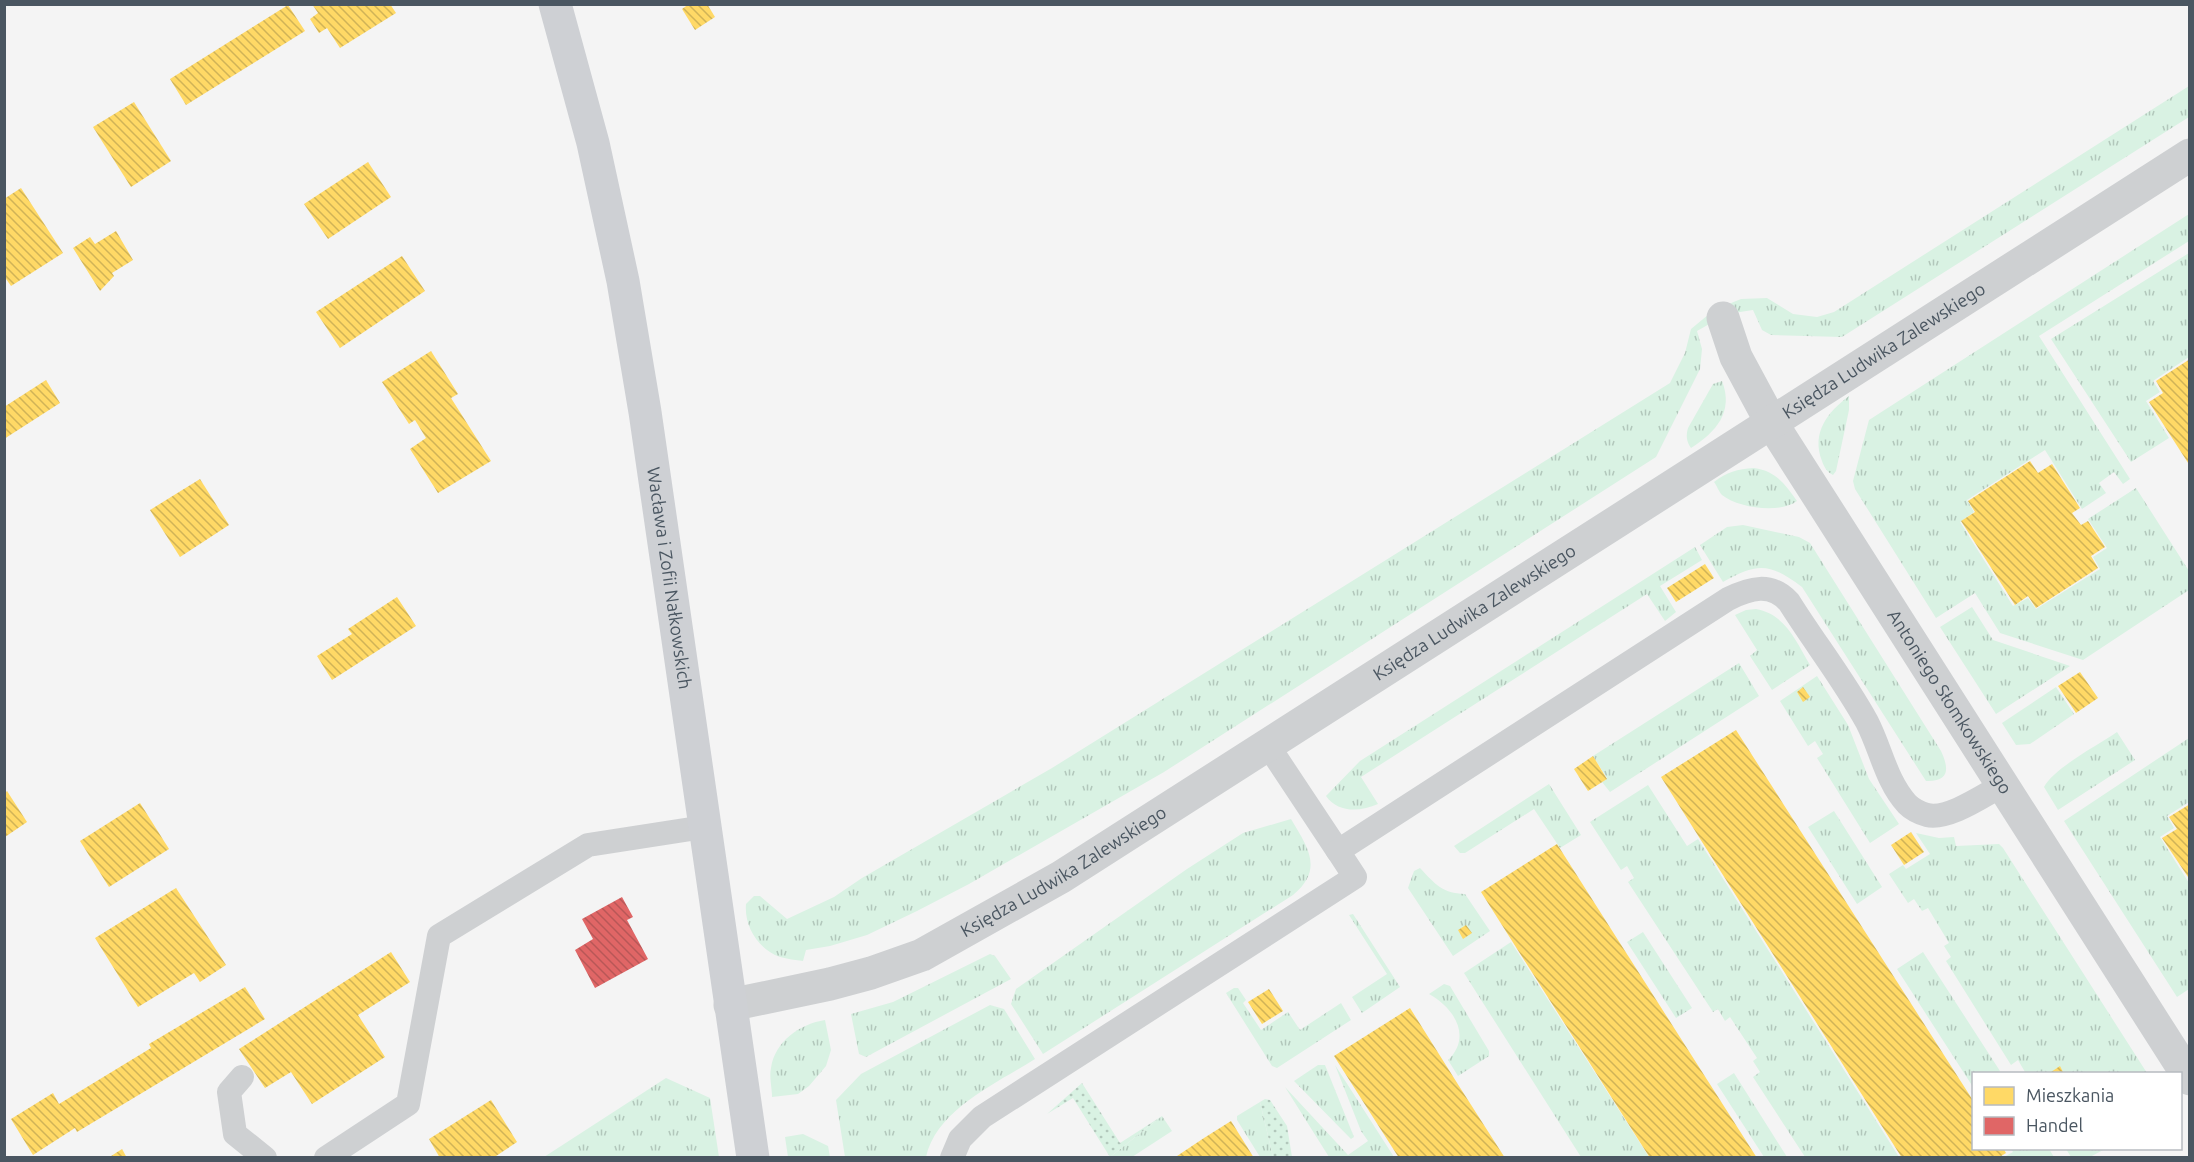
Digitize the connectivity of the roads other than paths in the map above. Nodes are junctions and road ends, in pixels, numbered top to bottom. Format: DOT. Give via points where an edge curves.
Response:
graph roads {
  1 [pos="555,4"];
  2 [pos="2190,155"];
  3 [pos="1723,318"];
  4 [pos="1771,422"];
  5 [pos="1267,744"];
  6 [pos="2003,785"];
  7 [pos="704,827"];
  8 [pos="1338,851"];
  9 [pos="730,1005"];
  10 [pos="242,1077"];
  11 [pos="2190,1079"];
  12 [pos="265,1158"];
  13 [pos="326,1158"];
  14 [pos="753,1158"];
  15 [pos="952,1158"];
  1 -- 7 [label="street, Wacława i Zofii Nałkowskich" via="593,143 623,280"];
  2 -- 4 [label="street, Księdza Ludwika Zalewskiego"];
  3 -- 4 [label="street, Antoniego Słomkowskiego" via="1736,357"];
  4 -- 5 [label="street, Księdza Ludwika Zalewskiego"];
  4 -- 6 [label="street, Antoniego Słomkowskiego"];
  5 -- 8 [label="lane"];
  5 -- 9 [label="street, Księdza Ludwika Zalewskiego" via="1061,877 922,955 830,984"];
  6 -- 8 [label="lane" via="1941,815 1914,810 1886,770 1867,723 1789,602 1776,591 1756,588 1728,599"];
  6 -- 11 [label="street, Antoniego Słomkowskiego"];
  7 -- 9 [label="street, Wacława i Zofii Nałkowskich"];
  7 -- 13 [label="lane" via="588,845 439,936 408,1104"];
  8 -- 15 [label="lane" via="1355,878 982,1117 960,1139"];
  9 -- 14 [label="street, Wacława i Zofii Nałkowskich"];
  10 -- 12 [label="lane" via="229,1092 235,1134"];
}
